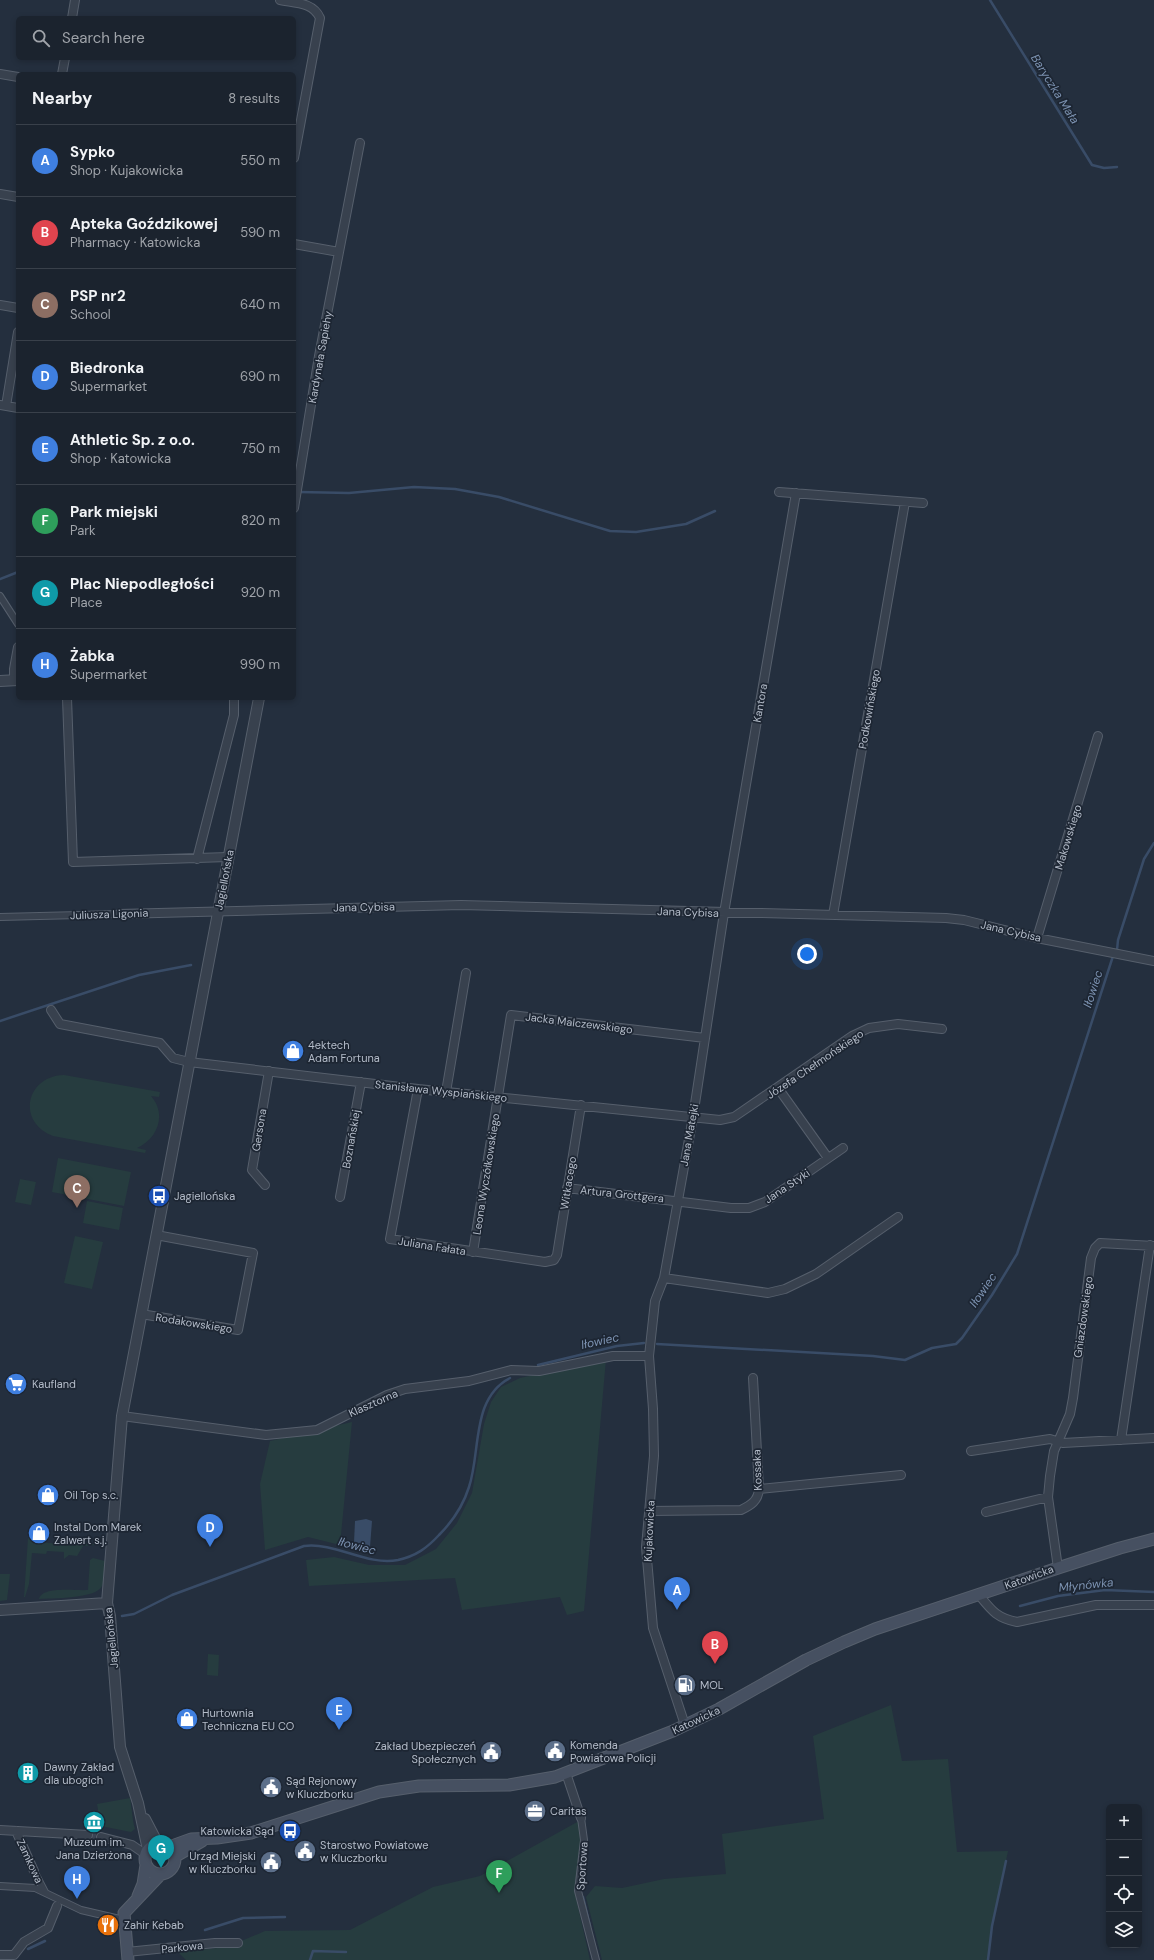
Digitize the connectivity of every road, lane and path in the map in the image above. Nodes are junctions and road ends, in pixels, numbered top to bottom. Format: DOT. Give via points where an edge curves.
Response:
graph roads {
  1 [pos="75,0"];
  2 [pos="280,0"];
  3 [pos="72,16"];
  4 [pos="65,60"];
  5 [pos="62,72"];
  6 [pos="0,74"];
  7 [pos="16,77"];
  8 [pos="360,143"];
  9 [pos="296,147"];
  10 [pos="0,194"];
  11 [pos="16,197"];
  12 [pos="296,244"];
  13 [pos="339,252"];
  14 [pos="0,305"];
  15 [pos="16,308"];
  16 [pos="16,342"];
  17 [pos="3,405"];
  18 [pos="16,408"];
  19 [pos="298,462"];
  20 [pos="296,485"];
  21 [pos="779,492"];
  22 [pos="796,493"];
  23 [pos="905,502"];
  24 [pos="923,503"];
  25 [pos="0,596"];
  26 [pos="16,621"];
  27 [pos="16,658"];
  28 [pos="16,680"];
  29 [pos="0,682"];
  30 [pos="67,700"];
  31 [pos="234,700"];
  32 [pos="259,700"];
  33 [pos="1098,736"];
  34 [pos="228,857"];
  35 [pos="197,858"];
  36 [pos="218,910"];
  37 [pos="724,913"];
  38 [pos="120,914"];
  39 [pos="834,915"];
  40 [pos="0,917"];
  41 [pos="1038,938"];
  42 [pos="1154,961"];
  43 [pos="466,973"];
  44 [pos="51,1010"];
  45 [pos="942,1029"];
  46 [pos="705,1038"];
  47 [pos="189,1062"];
  48 [pos="269,1071"];
  49 [pos="361,1082"];
  50 [pos="778,1088"];
  51 [pos="418,1089"];
  52 [pos="446,1092"];
  53 [pos="498,1096"];
  54 [pos="580,1105"];
  55 [pos="693,1117"];
  56 [pos="843,1148"];
  57 [pos="828,1158"];
  58 [pos="265,1185"];
  59 [pos="567,1188"];
  60 [pos="340,1196"];
  61 [pos="678,1200"];
  62 [pos="898,1217"];
  63 [pos="156,1235"];
  64 [pos="1152,1246"];
  65 [pos="473,1252"];
  66 [pos="554,1260"];
  67 [pos="664,1278"];
  68 [pos="141,1314"];
  69 [pos="649,1356"];
  70 [pos="753,1378"];
  71 [pos="122,1416"];
  72 [pos="1154,1438"];
  73 [pos="1121,1440"];
  74 [pos="1058,1442"];
  75 [pos="972,1451"];
  76 [pos="901,1476"];
  77 [pos="759,1489"];
  78 [pos="1048,1497"];
  79 [pos="649,1511"];
  80 [pos="986,1512"];
  81 [pos="1154,1539"];
  82 [pos="1058,1568"];
  83 [pos="979,1595"];
  84 [pos="107,1603"];
  85 [pos="1154,1605"];
  86 [pos="0,1610"];
  87 [pos="685,1725"];
  88 [pos="566,1773"];
  89 [pos="140,1810"];
  90 [pos="581,1818"];
  91 [pos="0,1830"];
  92 [pos="16,1831"];
  93 [pos="88,1835"];
  94 [pos="101,1837"];
  95 [pos="167,1849"];
  96 [pos="146,1856"];
  97 [pos="34,1870"];
  98 [pos="161,1874"];
  99 [pos="0,1886"];
  100 [pos="45,1892"];
  101 [pos="138,1898"];
  102 [pos="57,1906"];
  103 [pos="124,1920"];
  104 [pos="238,1943"];
  105 [pos="0,1955"];
  106 [pos="128,1956"];
  107 [pos="15,1958"];
  108 [pos="596,1960"];
  1 -- 3 [label="street"];
  2 -- 9 [label="street" via="303,4 316,11 320,18"];
  4 -- 5 [label="street"];
  6 -- 7 [label="street"];
  8 -- 13 [label="street, Kardynała Sapiehy"];
  10 -- 11 [label="street"];
  12 -- 13 [label="street"];
  13 -- 19 [label="street, Kardynała Sapiehy"];
  14 -- 15 [label="street"];
  16 -- 17 [label="street"];
  17 -- 18 [label="street"];
  19 -- 20 [label="street, Kardynała Sapiehy"];
  21 -- 22 [label="street"];
  22 -- 23 [label="street"];
  22 -- 37 [label="street, Kantora"];
  23 -- 24 [label="street"];
  23 -- 39 [label="street, Podkowińskiego"];
  25 -- 26 [label="street"];
  27 -- 28 [label="street"];
  28 -- 29 [label="street"];
  30 -- 35 [label="street" via="73,862"];
  31 -- 35 [label="street" via="234,715"];
  32 -- 34 [label="street, Jagiellońska"];
  33 -- 41 [label="street, Makowskiego"];
  34 -- 35 [label="street"];
  34 -- 36 [label="street, Jagiellońska"];
  36 -- 37 [label="street, Jana Cybisa" via="461,905"];
  36 -- 38 [label="street, Juliusza Ligonia"];
  36 -- 47 [label="street, Jagiellońska"];
  37 -- 39 [label="street, Jana Cybisa"];
  37 -- 46 [label="street, Jana Matejki"];
  38 -- 40 [label="street, Juliusza Ligonia"];
  39 -- 41 [label="street, Jana Cybisa" via="964,920"];
  41 -- 42 [label="street, Jana Cybisa"];
  43 -- 52 [label="street"];
  44 -- 47 [label="street" via="60,1024 160,1043 173,1058"];
  45 -- 50 [label="street, Józefa Chełmońskiego" via="898,1024 869,1028 852,1036"];
  46 -- 53 [label="street, Jacka Malczewskiego" via="511,1016"];
  46 -- 55 [label="street, Jana Matejki"];
  47 -- 48 [label="street, Stanisława Wyspiańskiego"];
  47 -- 63 [label="street, Jagiellońska"];
  48 -- 49 [label="street, Stanisława Wyspiańskiego"];
  48 -- 58 [label="street, Gersona" via="252,1170"];
  49 -- 51 [label="street, Stanisława Wyspiańskiego"];
  49 -- 60 [label="street, Boznańskiej"];
  50 -- 55 [label="street, Józefa Chełmońskiego" via="734,1117 720,1120"];
  50 -- 57 [label="street"];
  51 -- 52 [label="street, Stanisława Wyspiańskiego"];
  51 -- 65 [label="street, Juliana Fałata" via="390,1239"];
  52 -- 53 [label="street, Stanisława Wyspiańskiego"];
  53 -- 54 [label="street, Stanisława Wyspiańskiego"];
  53 -- 65 [label="street, Leona Wyczółkowskiego"];
  54 -- 55 [label="street, Stanisława Wyspiańskiego"];
  54 -- 59 [label="street, Witkacego"];
  55 -- 61 [label="street, Jana Matejki"];
  56 -- 57 [label="street, Jana Styki"];
  57 -- 61 [label="street, Jana Styki" via="765,1202 749,1208 731,1208"];
  59 -- 61 [label="street, Artura Grottgera"];
  59 -- 66 [label="street, Witkacego"];
  61 -- 67 [label="street, Jana Matejki"];
  62 -- 67 [label="street" via="816,1274 785,1289 768,1293"];
  63 -- 68 [label="street, Jagiellońska"];
  63 -- 68 [label="street, Rodakowskiego" via="253,1253 238,1330"];
  64 -- 73 [label="street, Gniazdowskiego"];
  64 -- 74 [label="street, Gniazdowskiego" via="1100,1243 1095,1248 1070,1414"];
  65 -- 66 [label="street, Juliana Fałata" via="545,1262"];
  67 -- 69 [label="street, Jana Matejki" via="655,1301"];
  68 -- 71 [label="street, Jagiellońska"];
  69 -- 71 [label="street, Klasztorna" via="613,1356 539,1372 511,1370 469,1381 405,1389 387,1394 317,1430 266,1435"];
  69 -- 79 [label="street, Kujakowicka" via="654,1456"];
  70 -- 77 [label="street, Kossaka"];
  71 -- 84 [label="street, Jagiellońska"];
  72 -- 73 [label="street"];
  73 -- 74 [label="street"];
  74 -- 75 [label="street" via="1050,1439"];
  74 -- 78 [label="street, Katowicka" via="1054,1451"];
  76 -- 77 [label="street"];
  77 -- 79 [label="street, Kossaka" via="752,1505 741,1510"];
  78 -- 80 [label="street"];
  78 -- 82 [label="street, Katowicka"];
  79 -- 87 [label="street, Kujakowicka" via="646,1547 653,1628"];
  81 -- 82 [label="main road"];
  82 -- 83 [label="main road, Katowicka"];
  83 -- 85 [label="street" via="1004,1620 1017,1622 1096,1605"];
  83 -- 87 [label="main road, Katowicka" via="844,1642"];
  84 -- 86 [label="street"];
  84 -- 89 [label="street, Jagiellońska" via="120,1747"];
  87 -- 88 [label="main road, Katowicka"];
  88 -- 90 [label="street, Sportowa"];
  88 -- 95 [label="main road, Katowicka" via="541,1781 509,1785 401,1788 379,1792 269,1828"];
  89 -- 95 [label="street, Jagiellońska"];
  89 -- 96 [label="street, Jagiellońska"];
  90 -- 108 [label="street, Sportowa" via="584,1840 578,1891"];
  91 -- 92 [label="street, Zamkowa"];
  92 -- 93 [label="street, Zamkowa"];
  92 -- 97 [label="street, Zamkowa"];
  94 -- 96 [label="street" via="132,1845"];
  95 -- 96 [label="main road"];
  95 -- 98 [label="main road" via="173,1866"];
  96 -- 98 [label="main road" via="152,1872"];
  96 -- 101 [label="main road" via="143,1884"];
  97 -- 100 [label="street, Zamkowa"];
  98 -- 101 [label="main road"];
  99 -- 100 [label="street" via="35,1888"];
  100 -- 103 [label="street" via="80,1910"];
  101 -- 103 [label="main road" via="124,1913"];
  102 -- 107 [label="street" via="48,1928 24,1942"];
  103 -- 106 [label="main road"];
  104 -- 106 [label="street, Parkowa" via="215,1943"];
  105 -- 107 [label="street"];
}
